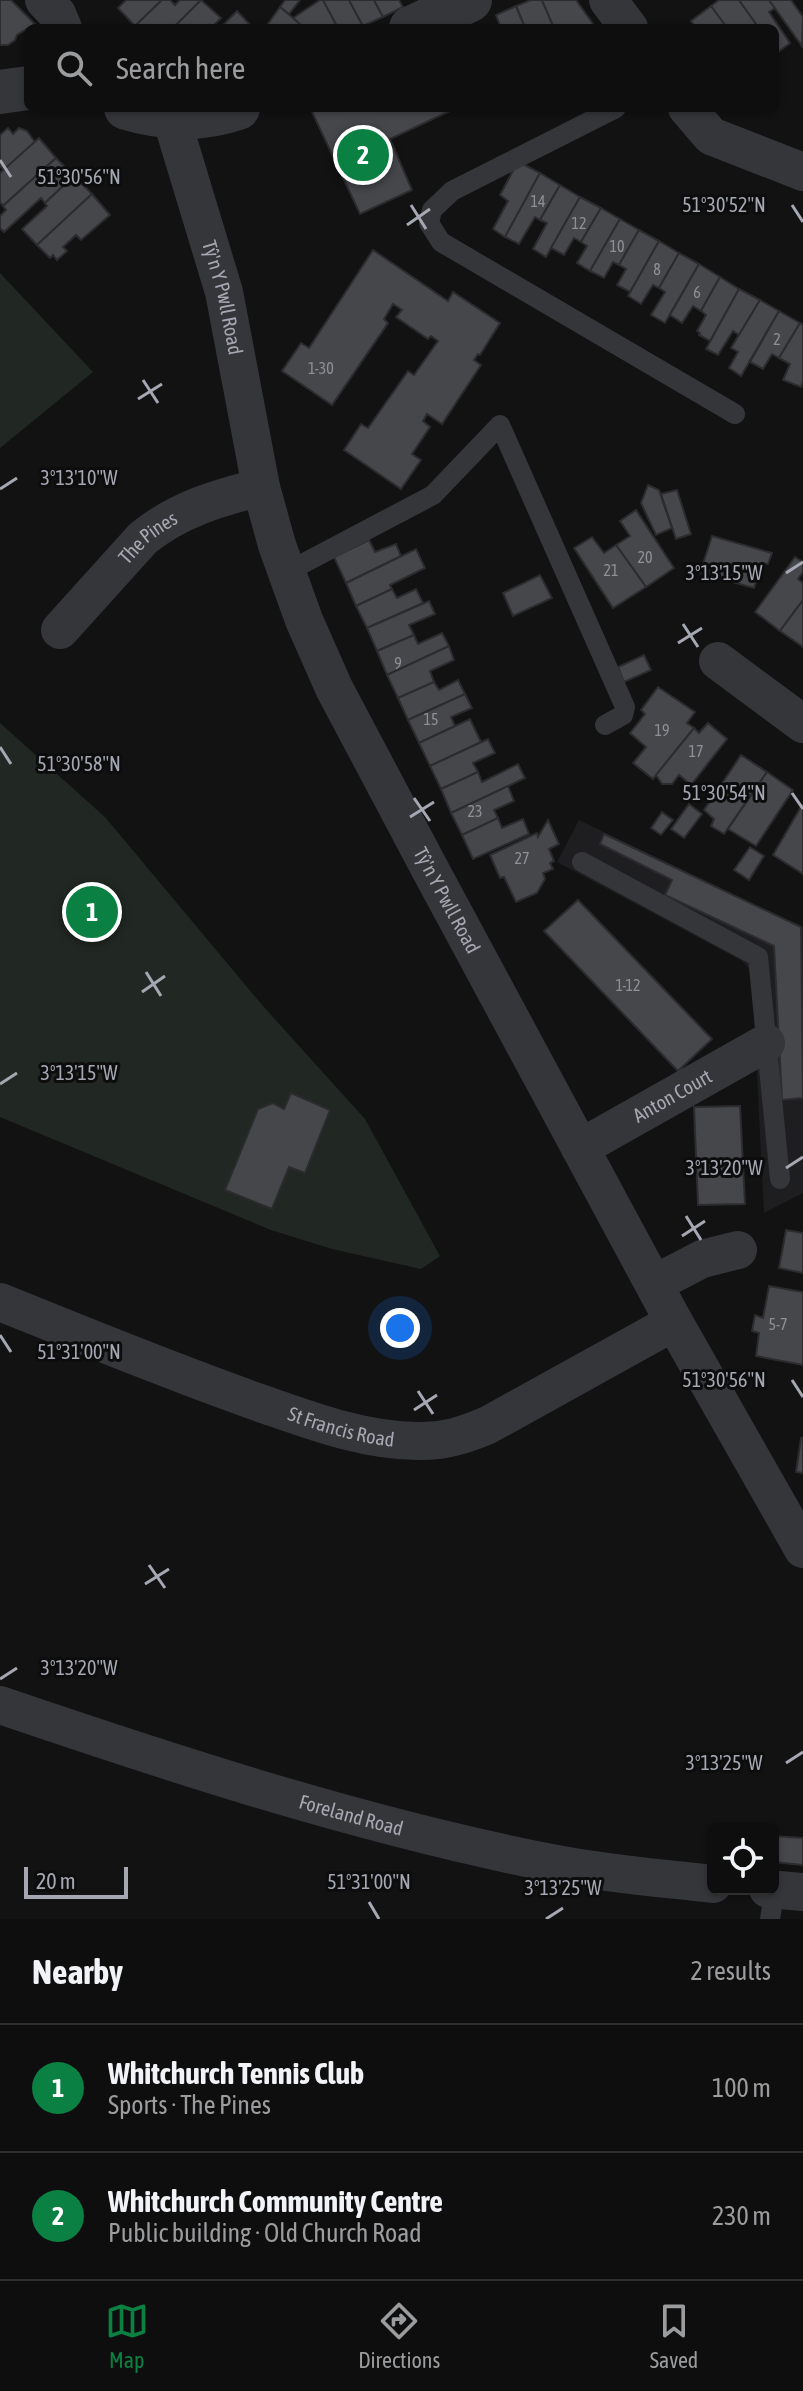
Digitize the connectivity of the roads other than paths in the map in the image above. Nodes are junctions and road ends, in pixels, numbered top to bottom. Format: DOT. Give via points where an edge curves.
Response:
graph roads {
  1 [pos="44,0"];
  2 [pos="470,0"];
  3 [pos="608,0"];
  4 [pos="61,24"];
  5 [pos="419,24"];
  6 [pos="626,24"];
  7 [pos="24,89"];
  8 [pos="0,92"];
  9 [pos="146,112"];
  10 [pos="224,112"];
  11 [pos="608,112"];
  12 [pos="690,112"];
  13 [pos="171,117"];
  14 [pos="803,172"];
  15 [pos="735,414"];
  16 [pos="261,487"];
  17 [pos="287,572"];
  18 [pos="60,630"];
  19 [pos="718,661"];
  20 [pos="803,724"];
  21 [pos="605,725"];
  22 [pos="582,862"];
  23 [pos="766,1043"];
  24 [pos="580,1148"];
  25 [pos="780,1179"];
  26 [pos="738,1250"];
  27 [pos="654,1284"];
  28 [pos="0,1302"];
  29 [pos="674,1322"];
  30 [pos="803,1549"];
  31 [pos="0,1705"];
  32 [pos="707,1883"];
  1 -- 4 [label="street"];
  2 -- 5 [label="street"];
  3 -- 6 [label="street"];
  7 -- 8 [label="street"];
  9 -- 13 [label="street"];
  10 -- 13 [label="street"];
  11 -- 15 [label="lane" via="452,191 432,210 429,223 441,242"];
  12 -- 14 [label="street" via="711,136"];
  13 -- 16 [label="street, Tŷ'n Y Pwll Road" via="223,291"];
  16 -- 17 [label="street, Tŷ'n Y Pwll Road"];
  16 -- 18 [label="street, The Pines" via="201,503 157,527"];
  17 -- 21 [label="lane" via="433,495 500,425 625,707 623,715"];
  17 -- 24 [label="street, Tŷ'n Y Pwll Road" via="334,688"];
  19 -- 20 [label="street"];
  22 -- 23 [label="lane" via="758,957"];
  23 -- 24 [label="street, Anton Court"];
  23 -- 25 [label="lane"];
  24 -- 27 [label="street, Tŷ'n Y Pwll Road"];
  26 -- 27 [label="street" via="702,1259"];
  27 -- 29 [label="street, Tŷ'n Y Pwll Road"];
  28 -- 29 [label="street, St Francis Road" via="302,1417 367,1435 416,1441 441,1441 488,1425"];
  29 -- 30 [label="street, Tŷ'n Y Pwll Road"];
  31 -- 32 [label="street, Foreland Road" via="388,1825 557,1864"];
}
